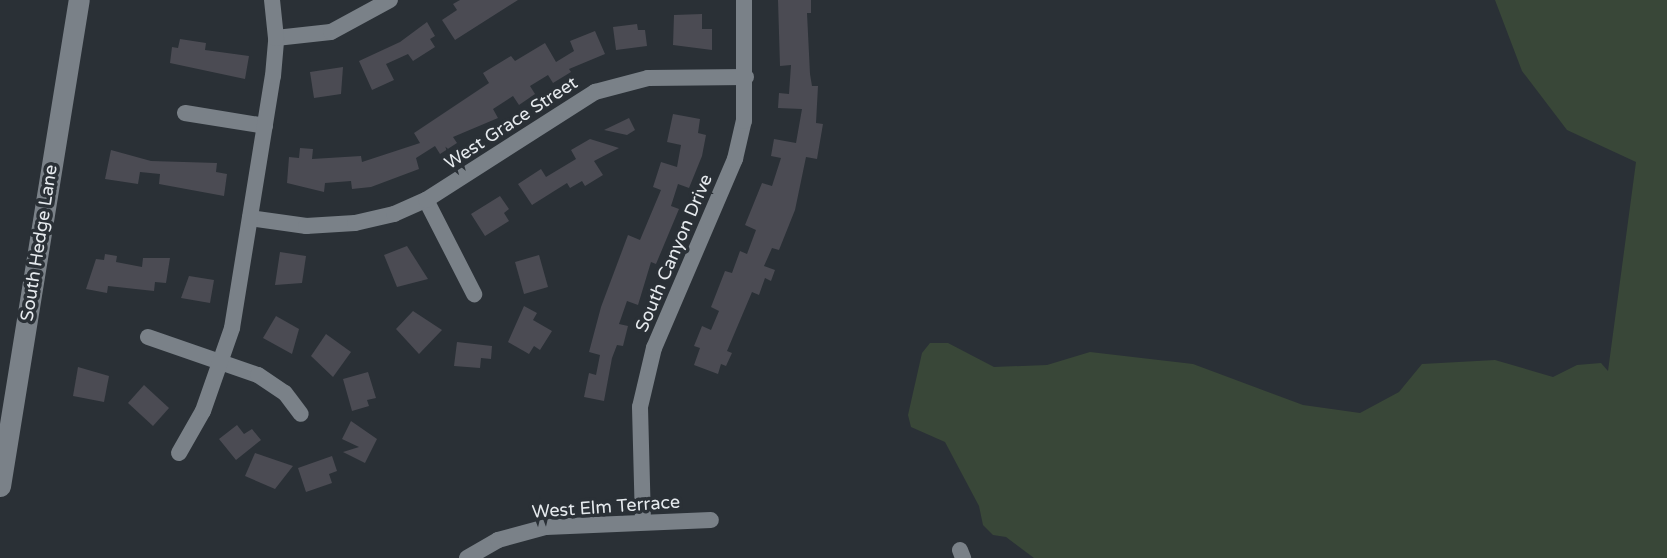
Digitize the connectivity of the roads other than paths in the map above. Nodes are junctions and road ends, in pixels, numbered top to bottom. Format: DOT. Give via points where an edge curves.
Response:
graph roads {
  1 [pos="79,0"];
  2 [pos="272,0"];
  3 [pos="390,0"];
  4 [pos="744,0"];
  5 [pos="276,38"];
  6 [pos="746,77"];
  7 [pos="185,113"];
  8 [pos="265,126"];
  9 [pos="426,200"];
  10 [pos="250,218"];
  11 [pos="474,294"];
  12 [pos="148,337"];
  13 [pos="224,362"];
  14 [pos="301,414"];
  15 [pos="4,439"];
  16 [pos="179,453"];
  17 [pos="0,486"];
  18 [pos="711,520"];
  19 [pos="643,522"];
  20 [pos="467,558"];
  1 -- 15 [label="street, South Hedge Lane"];
  2 -- 5 [label="street"];
  3 -- 5 [label="street" via="331,32"];
  4 -- 6 [label="street, South Canyon Drive"];
  5 -- 8 [label="street"];
  6 -- 9 [label="street, West Grace Street" via="648,78 595,92"];
  6 -- 19 [label="street, South Canyon Drive" via="744,121 735,159 646,374 638,437"];
  7 -- 8 [label="street"];
  8 -- 10 [label="street"];
  9 -- 10 [label="street, West Grace Street" via="355,223 306,226"];
  9 -- 11 [label="street"];
  10 -- 13 [label="street"];
  12 -- 13 [label="street"];
  13 -- 14 [label="street" via="258,375 285,393"];
  13 -- 16 [label="street"];
  15 -- 17 [label="street, South Hedge Lane"];
  18 -- 19 [label="street, West Elm Terrace"];
  19 -- 20 [label="street, West Elm Terrace" via="546,527 498,540"];
}
